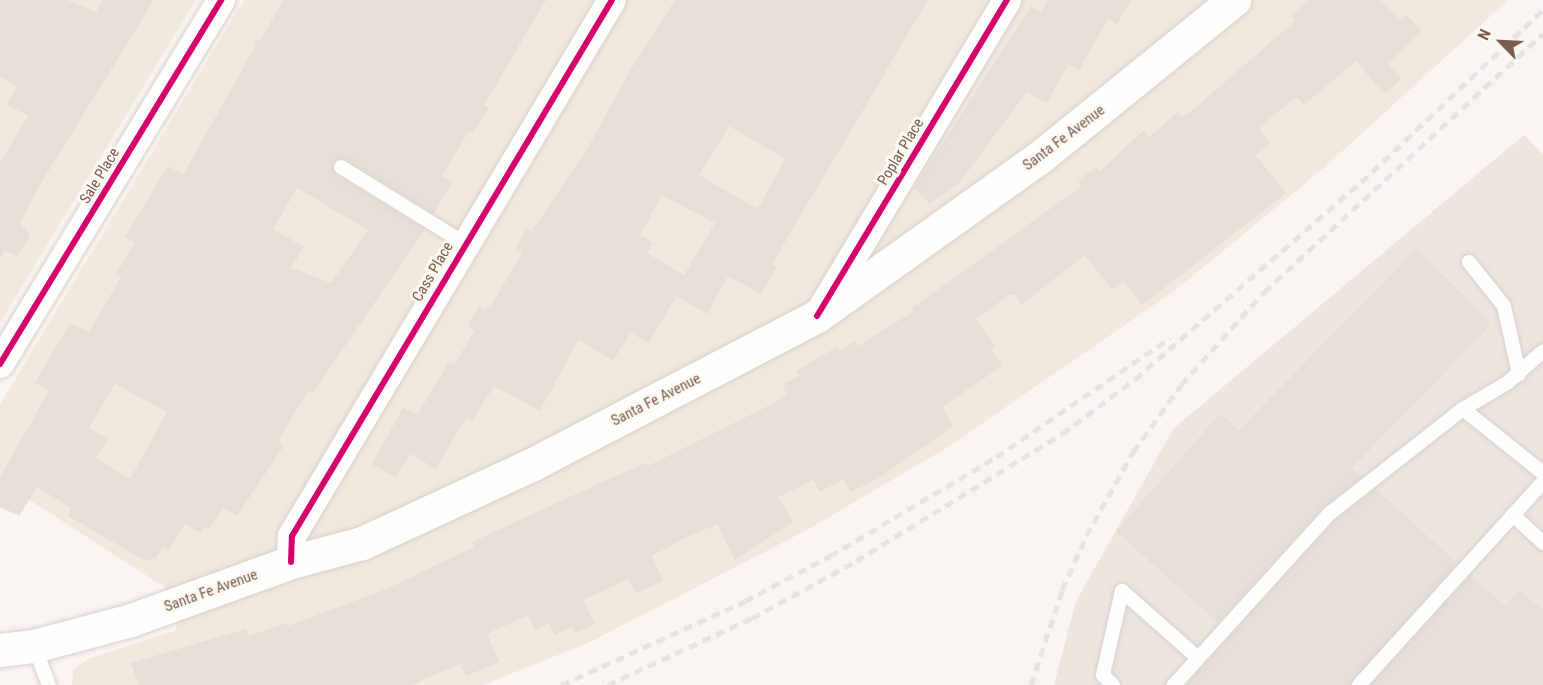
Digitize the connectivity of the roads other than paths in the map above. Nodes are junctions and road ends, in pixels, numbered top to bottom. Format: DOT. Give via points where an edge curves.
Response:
graph roads {
  1 [pos="221,0"];
  2 [pos="612,0"];
  3 [pos="1007,0"];
  4 [pos="1234,0"];
  5 [pos="341,167"];
  6 [pos="464,243"];
  7 [pos="1469,262"];
  8 [pos="817,316"];
  9 [pos="1543,351"];
  10 [pos="0,364"];
  11 [pos="1519,374"];
  12 [pos="1463,409"];
  13 [pos="1543,473"];
  14 [pos="1543,482"];
  15 [pos="1513,515"];
  16 [pos="1543,543"];
  17 [pos="291,562"];
  18 [pos="34,646"];
  19 [pos="0,650"];
  20 [pos="1198,658"];
  21 [pos="49,685"];
  22 [pos="1113,685"];
  23 [pos="1174,685"];
  24 [pos="1359,685"];
  1 -- 10 [label="street, Sale Place"];
  2 -- 6 [label="street, Cass Place"];
  3 -- 8 [label="street, Poplar Place"];
  4 -- 8 [label="main road, Santa Fe Avenue" via="1040,157"];
  5 -- 6 [label="lane"];
  6 -- 17 [label="street, Cass Place" via="292,536"];
  7 -- 11 [label="lane" via="1504,306"];
  8 -- 17 [label="main road, Santa Fe Avenue" via="531,465 362,543"];
  9 -- 11 [label="lane"];
  11 -- 12 [label="lane"];
  12 -- 13 [label="lane"];
  12 -- 20 [label="lane" via="1329,514"];
  14 -- 15 [label="lane"];
  15 -- 16 [label="lane"];
  15 -- 24 [label="lane"];
  17 -- 18 [label="main road, Santa Fe Avenue" via="131,620"];
  18 -- 19 [label="main road, Santa Fe Avenue"];
  18 -- 21 [label="lane"];
  20 -- 22 [label="lane" via="1122,591 1103,675"];
  20 -- 23 [label="lane"];
}
